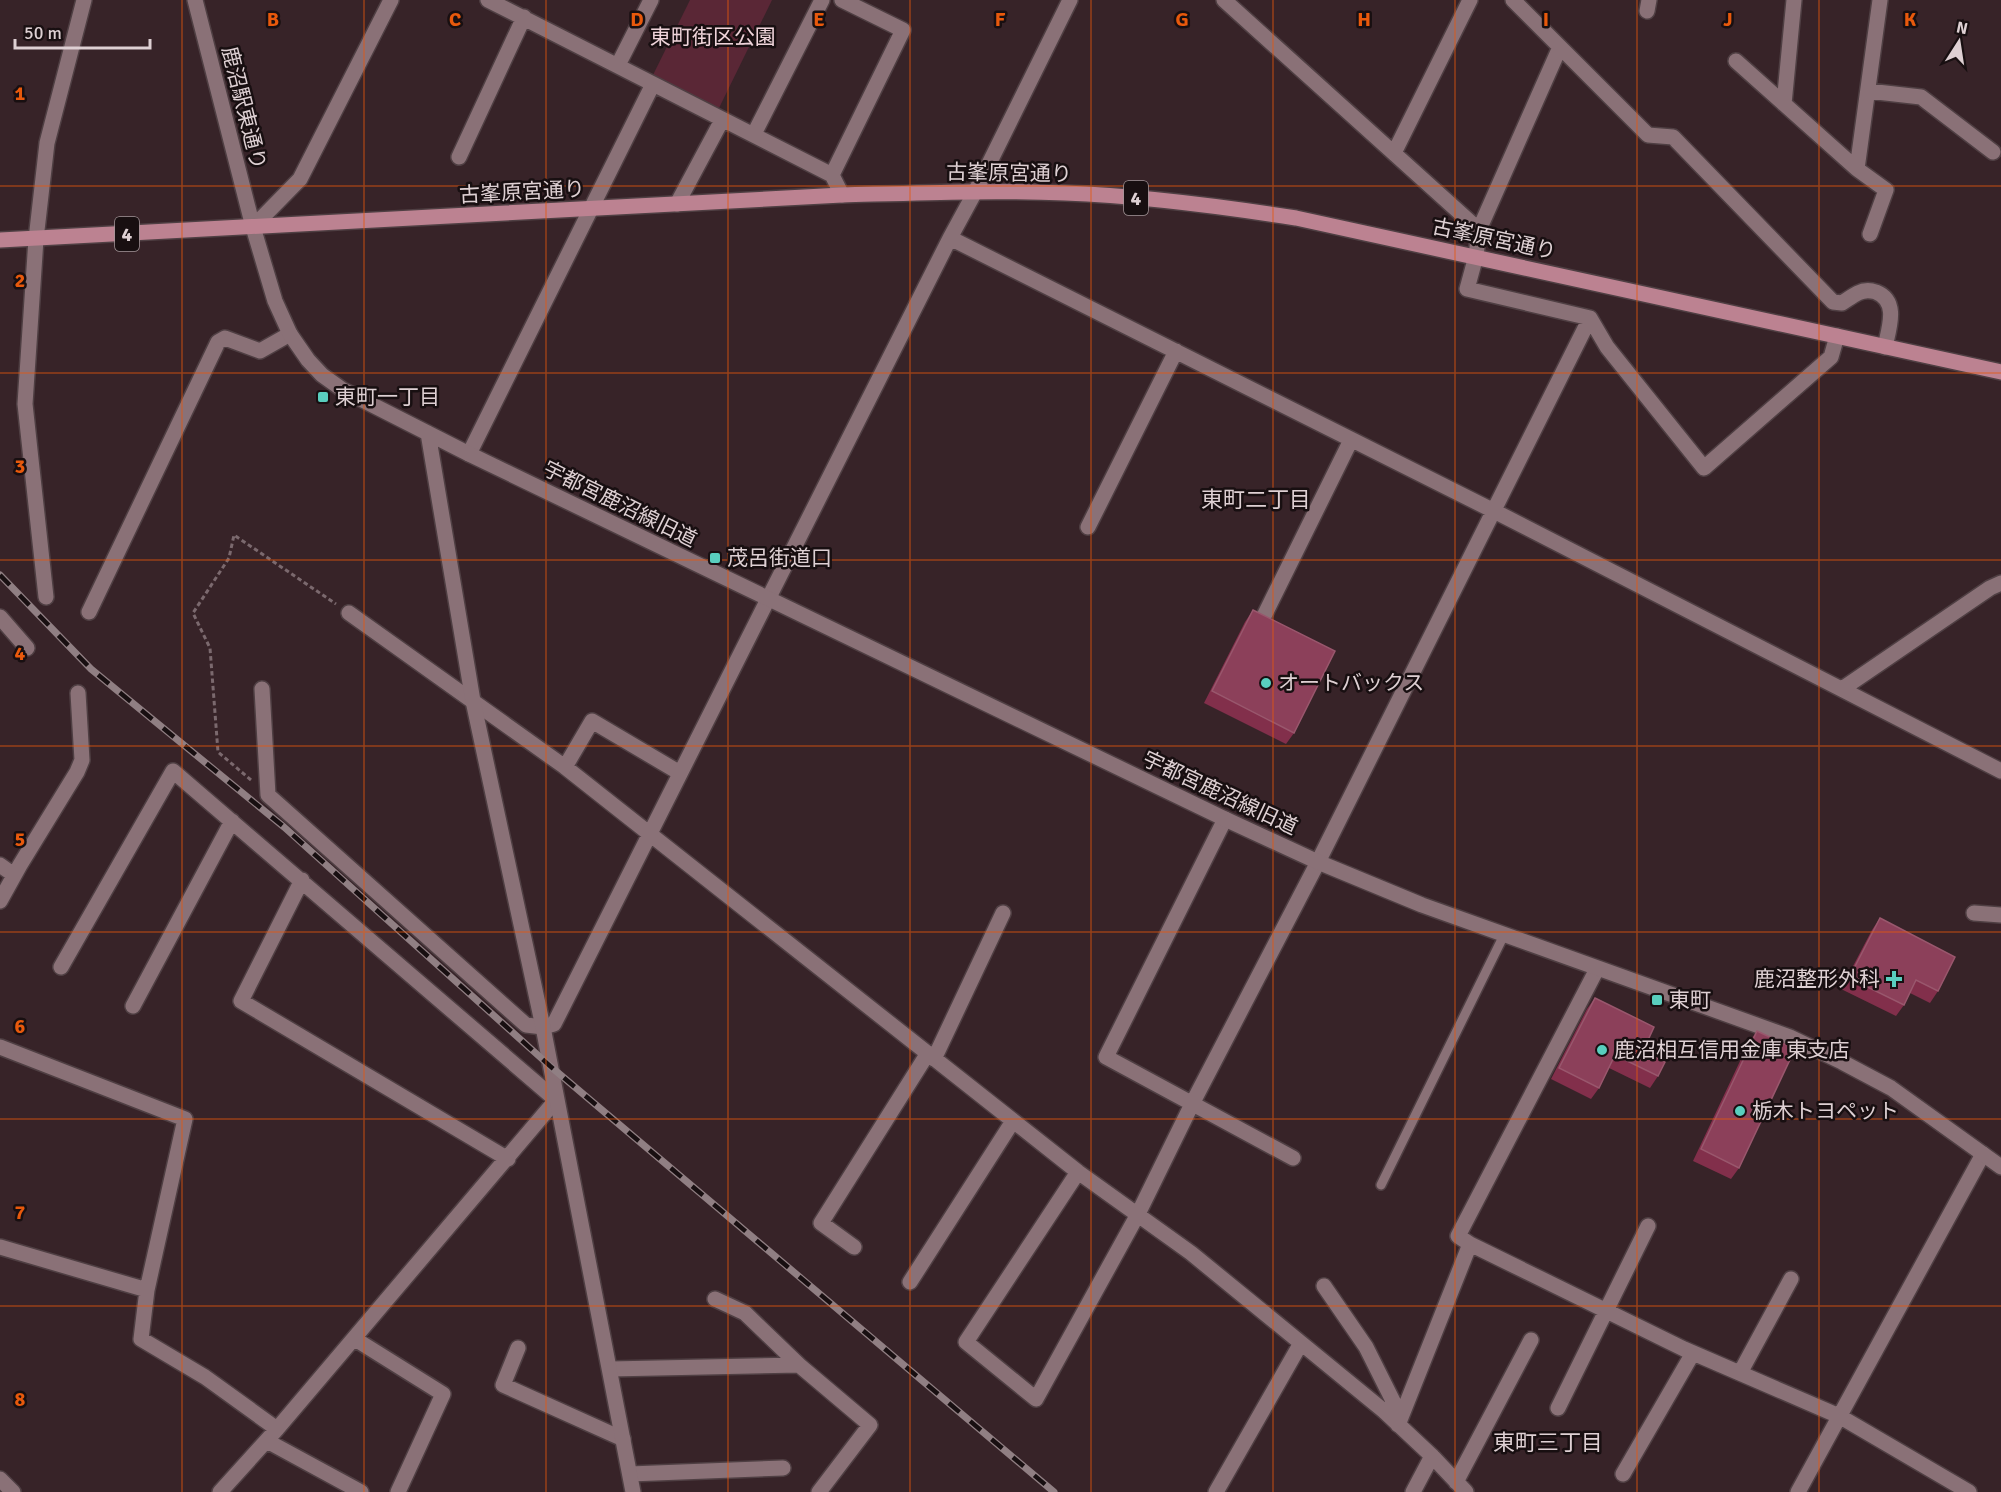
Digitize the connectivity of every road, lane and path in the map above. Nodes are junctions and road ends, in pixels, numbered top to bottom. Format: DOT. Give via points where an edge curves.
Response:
graph roads {
  1 [pos="84,0"];
  2 [pos="195,0"];
  3 [pos="391,0"];
  4 [pos="488,0"];
  5 [pos="651,0"];
  6 [pos="822,0"];
  7 [pos="842,0"];
  8 [pos="1070,0"];
  9 [pos="1224,0"];
  10 [pos="1470,0"];
  11 [pos="1513,0"];
  12 [pos="1794,0"];
  13 [pos="1880,0"];
  14 [pos="524,17"];
  15 [pos="1560,47"];
  16 [pos="1736,61"];
  17 [pos="618,65"];
  18 [pos="653,84"];
  19 [pos="1868,91"];
  20 [pos="1784,104"];
  21 [pos="722,120"];
  22 [pos="754,134"];
  23 [pos="1993,152"];
  24 [pos="1394,153"];
  25 [pos="459,157"];
  26 [pos="1857,170"];
  27 [pos="832,175"];
  28 [pos="975,192"];
  29 [pos="842,195"];
  30 [pos="677,204"];
  31 [pos="591,210"];
  32 [pos="253,227"];
  33 [pos="1479,230"];
  34 [pos="1870,234"];
  35 [pos="950,238"];
  36 [pos="36,239"];
  37 [pos="0,240"];
  38 [pos="1476,256"];
  39 [pos="1590,318"];
  40 [pos="290,334"];
  41 [pos="1837,336"];
  42 [pos="1886,347"];
  43 [pos="1176,351"];
  44 [pos="2001,372"];
  45 [pos="428,433"];
  46 [pos="1351,440"];
  47 [pos="469,454"];
  48 [pos="1494,511"];
  49 [pos="1088,527"];
  50 [pos="2001,583"];
  51 [pos="46,597"];
  52 [pos="770,599"];
  53 [pos="89,612"];
  54 [pos="349,613"];
  55 [pos="0,617"];
  56 [pos="1262,620"];
  57 [pos="27,648"];
  58 [pos="262,689"];
  59 [pos="1842,689"];
  60 [pos="78,693"];
  61 [pos="473,701"];
  62 [pos="565,767"];
  63 [pos="2001,771"];
  64 [pos="680,773"];
  65 [pos="268,795"];
  66 [pos="1225,819"];
  67 [pos="232,821"];
  68 [pos="651,834"];
  69 [pos="1318,862"];
  70 [pos="0,865"];
  71 [pos="14,875"];
  72 [pos="302,880"];
  73 [pos="0,901"];
  74 [pos="1003,913"];
  75 [pos="1974,914"];
  76 [pos="2001,915"];
  77 [pos="1504,935"];
  78 [pos="61,967"];
  79 [pos="1597,969"];
  80 [pos="133,1006"];
  81 [pos="543,1027"];
  82 [pos="0,1047"];
  83 [pos="931,1056"];
  84 [pos="556,1100"];
  85 [pos="1192,1104"];
  86 [pos="1013,1121"];
  87 [pos="1983,1154"];
  88 [pos="1293,1158"];
  89 [pos="508,1159"];
  90 [pos="2001,1167"];
  91 [pos="1078,1172"];
  92 [pos="1381,1185"];
  93 [pos="1138,1214"];
  94 [pos="1648,1226"];
  95 [pos="1470,1244"];
  96 [pos="0,1246"];
  97 [pos="854,1247"];
  98 [pos="1791,1279"];
  99 [pos="910,1282"];
  100 [pos="1324,1286"];
  101 [pos="147,1290"];
  102 [pos="715,1299"];
  103 [pos="1605,1310"];
  104 [pos="355,1339"];
  105 [pos="1531,1340"];
  106 [pos="1301,1343"];
  107 [pos="518,1348"];
  108 [pos="1693,1353"];
  109 [pos="799,1365"];
  110 [pos="610,1369"];
  111 [pos="1740,1373"];
  112 [pos="1558,1408"];
  113 [pos="1839,1416"];
  114 [pos="1400,1421"];
  115 [pos="272,1435"];
  116 [pos="623,1439"];
  117 [pos="1432,1456"];
  118 [pos="783,1468"];
  119 [pos="630,1474"];
  120 [pos="1623,1474"];
  121 [pos="0,1479"];
  122 [pos="1461,1487"];
  123 [pos="13,1492"];
  124 [pos="220,1492"];
  125 [pos="361,1492"];
  126 [pos="398,1492"];
  127 [pos="633,1492"];
  128 [pos="819,1492"];
  129 [pos="1216,1492"];
  130 [pos="1413,1492"];
  131 [pos="1798,1492"];
  132 [pos="1969,1492"];
  1 -- 36 [label="street" via="47,143"];
  2 -- 32 [label="street, 鹿沼駅東通り"];
  3 -- 32 [label="street" via="300,179"];
  4 -- 14 [label="street"];
  5 -- 17 [label="street"];
  6 -- 22 [label="street"];
  7 -- 27 [label="street" via="903,30"];
  8 -- 28 [label="street"];
  9 -- 24 [label="street"];
  10 -- 24 [label="street"];
  11 -- 15 [label="street"];
  12 -- 20 [label="street"];
  13 -- 19 [label="street"];
  14 -- 17 [label="street"];
  14 -- 25 [label="street"];
  15 -- 33 [label="street"];
  15 -- 42 [label="street" via="1648,135 1673,136 1833,302 1842,303 1869,290 1888,300 1891,308"];
  16 -- 20 [label="street"];
  17 -- 18 [label="street"];
  18 -- 21 [label="street"];
  18 -- 31 [label="street"];
  19 -- 23 [label="street" via="1921,97"];
  19 -- 26 [label="street"];
  20 -- 26 [label="street"];
  21 -- 22 [label="street"];
  21 -- 30 [label="street"];
  22 -- 27 [label="street"];
  24 -- 33 [label="street"];
  26 -- 34 [label="street" via="1886,190"];
  27 -- 29 [label="street"];
  28 -- 29 [label="main road, 古峯原宮通り / 4"];
  28 -- 35 [label="street"];
  28 -- 38 [label="main road, 古峯原宮通り / 4" via="1065,193 1213,205 1296,218"];
  29 -- 30 [label="main road, 古峯原宮通り / 4"];
  30 -- 31 [label="main road, 古峯原宮通り / 4"];
  31 -- 32 [label="main road, 古峯原宮通り / 4"];
  31 -- 47 [label="street"];
  32 -- 36 [label="main road, 古峯原宮通り / 4"];
  32 -- 40 [label="street, 鹿沼駅東通り" via="275,301"];
  33 -- 38 [label="street"];
  35 -- 43 [label="street"];
  35 -- 52 [label="street"];
  36 -- 37 [label="main road, 古峯原宮通り / 4"];
  36 -- 51 [label="street" via="25,404"];
  38 -- 39 [label="street" via="1467,289"];
  38 -- 41 [label="main road, 古峯原宮通り / 4"];
  39 -- 41 [label="street" via="1607,347 1704,468 1831,357"];
  39 -- 48 [label="street"];
  40 -- 45 [label="street, 宇都宮鹿沼線旧道" via="322,375 343,390"];
  40 -- 53 [label="street" via="260,351 225,338 218,342"];
  41 -- 42 [label="main road, 古峯原宮通り / 4"];
  42 -- 44 [label="main road, 古峯原宮通り / 4"];
  43 -- 46 [label="street"];
  43 -- 49 [label="street"];
  45 -- 47 [label="street, 宇都宮鹿沼線旧道"];
  45 -- 61 [label="street"];
  46 -- 48 [label="street"];
  46 -- 56 [label="street"];
  47 -- 52 [label="street, 宇都宮鹿沼線旧道"];
  48 -- 59 [label="street"];
  48 -- 69 [label="street"];
  50 -- 59 [label="street"];
  52 -- 64 [label="street"];
  52 -- 66 [label="street, 宇都宮鹿沼線旧道"];
  54 -- 61 [label="street"];
  54 -- 65 [label="path" via="234,535 229,558 193,613 210,648 218,752"];
  55 -- 57 [label="street"];
  58 -- 65 [label="street"];
  59 -- 63 [label="street"];
  60 -- 71 [label="street" via="82,760"];
  61 -- 62 [label="street"];
  61 -- 81 [label="street"];
  62 -- 64 [label="street" via="592,721"];
  62 -- 68 [label="street"];
  64 -- 68 [label="street"];
  65 -- 81 [label="street" via="526,1025"];
  66 -- 69 [label="street, 宇都宮鹿沼線旧道"];
  66 -- 85 [label="street" via="1106,1057"];
  67 -- 72 [label="street"];
  67 -- 78 [label="street" via="173,771"];
  67 -- 80 [label="street"];
  68 -- 81 [label="street" via="554,1024"];
  68 -- 83 [label="street"];
  69 -- 77 [label="street, 宇都宮鹿沼線旧道"];
  69 -- 85 [label="street"];
  70 -- 71 [label="street"];
  71 -- 73 [label="street"];
  72 -- 84 [label="street"];
  72 -- 89 [label="street" via="241,1001"];
  74 -- 83 [label="street"];
  75 -- 76 [label="street"];
  77 -- 79 [label="street, 宇都宮鹿沼線旧道"];
  77 -- 92 [label="lane"];
  79 -- 87 [label="street, 宇都宮鹿沼線旧道" via="1790,1037 1832,1057 1891,1088"];
  79 -- 95 [label="street" via="1458,1236"];
  81 -- 84 [label="street"];
  82 -- 101 [label="street" via="185,1119"];
  83 -- 86 [label="street"];
  83 -- 97 [label="street" via="821,1223"];
  84 -- 89 [label="street"];
  84 -- 110 [label="street"];
  85 -- 88 [label="street"];
  85 -- 93 [label="street"];
  86 -- 91 [label="street"];
  86 -- 99 [label="street"];
  87 -- 90 [label="street, 宇都宮鹿沼線旧道"];
  87 -- 113 [label="street"];
  89 -- 104 [label="street"];
  91 -- 93 [label="street"];
  91 -- 93 [label="street" via="966,1342 1036,1399"];
  93 -- 106 [label="street"];
  94 -- 103 [label="street"];
  95 -- 103 [label="street"];
  95 -- 114 [label="street"];
  96 -- 101 [label="street"];
  98 -- 111 [label="street"];
  100 -- 114 [label="street" via="1366,1347"];
  101 -- 115 [label="street" via="141,1339 205,1377"];
  102 -- 109 [label="street" via="745,1313"];
  103 -- 108 [label="street"];
  103 -- 112 [label="street"];
  104 -- 115 [label="street"];
  104 -- 126 [label="street" via="443,1394"];
  105 -- 122 [label="street"];
  106 -- 114 [label="street"];
  106 -- 129 [label="street"];
  107 -- 116 [label="street" via="503,1385"];
  108 -- 111 [label="street"];
  108 -- 120 [label="street"];
  109 -- 110 [label="street"];
  109 -- 128 [label="street" via="870,1425"];
  110 -- 116 [label="street"];
  111 -- 113 [label="street"];
  113 -- 131 [label="street"];
  113 -- 132 [label="street"];
  114 -- 117 [label="street"];
  115 -- 124 [label="street"];
  115 -- 125 [label="street"];
  116 -- 119 [label="street"];
  117 -- 122 [label="street"];
  117 -- 130 [label="street"];
  118 -- 119 [label="street"];
  119 -- 127 [label="street"];
  121 -- 123 [label="street"];
}
